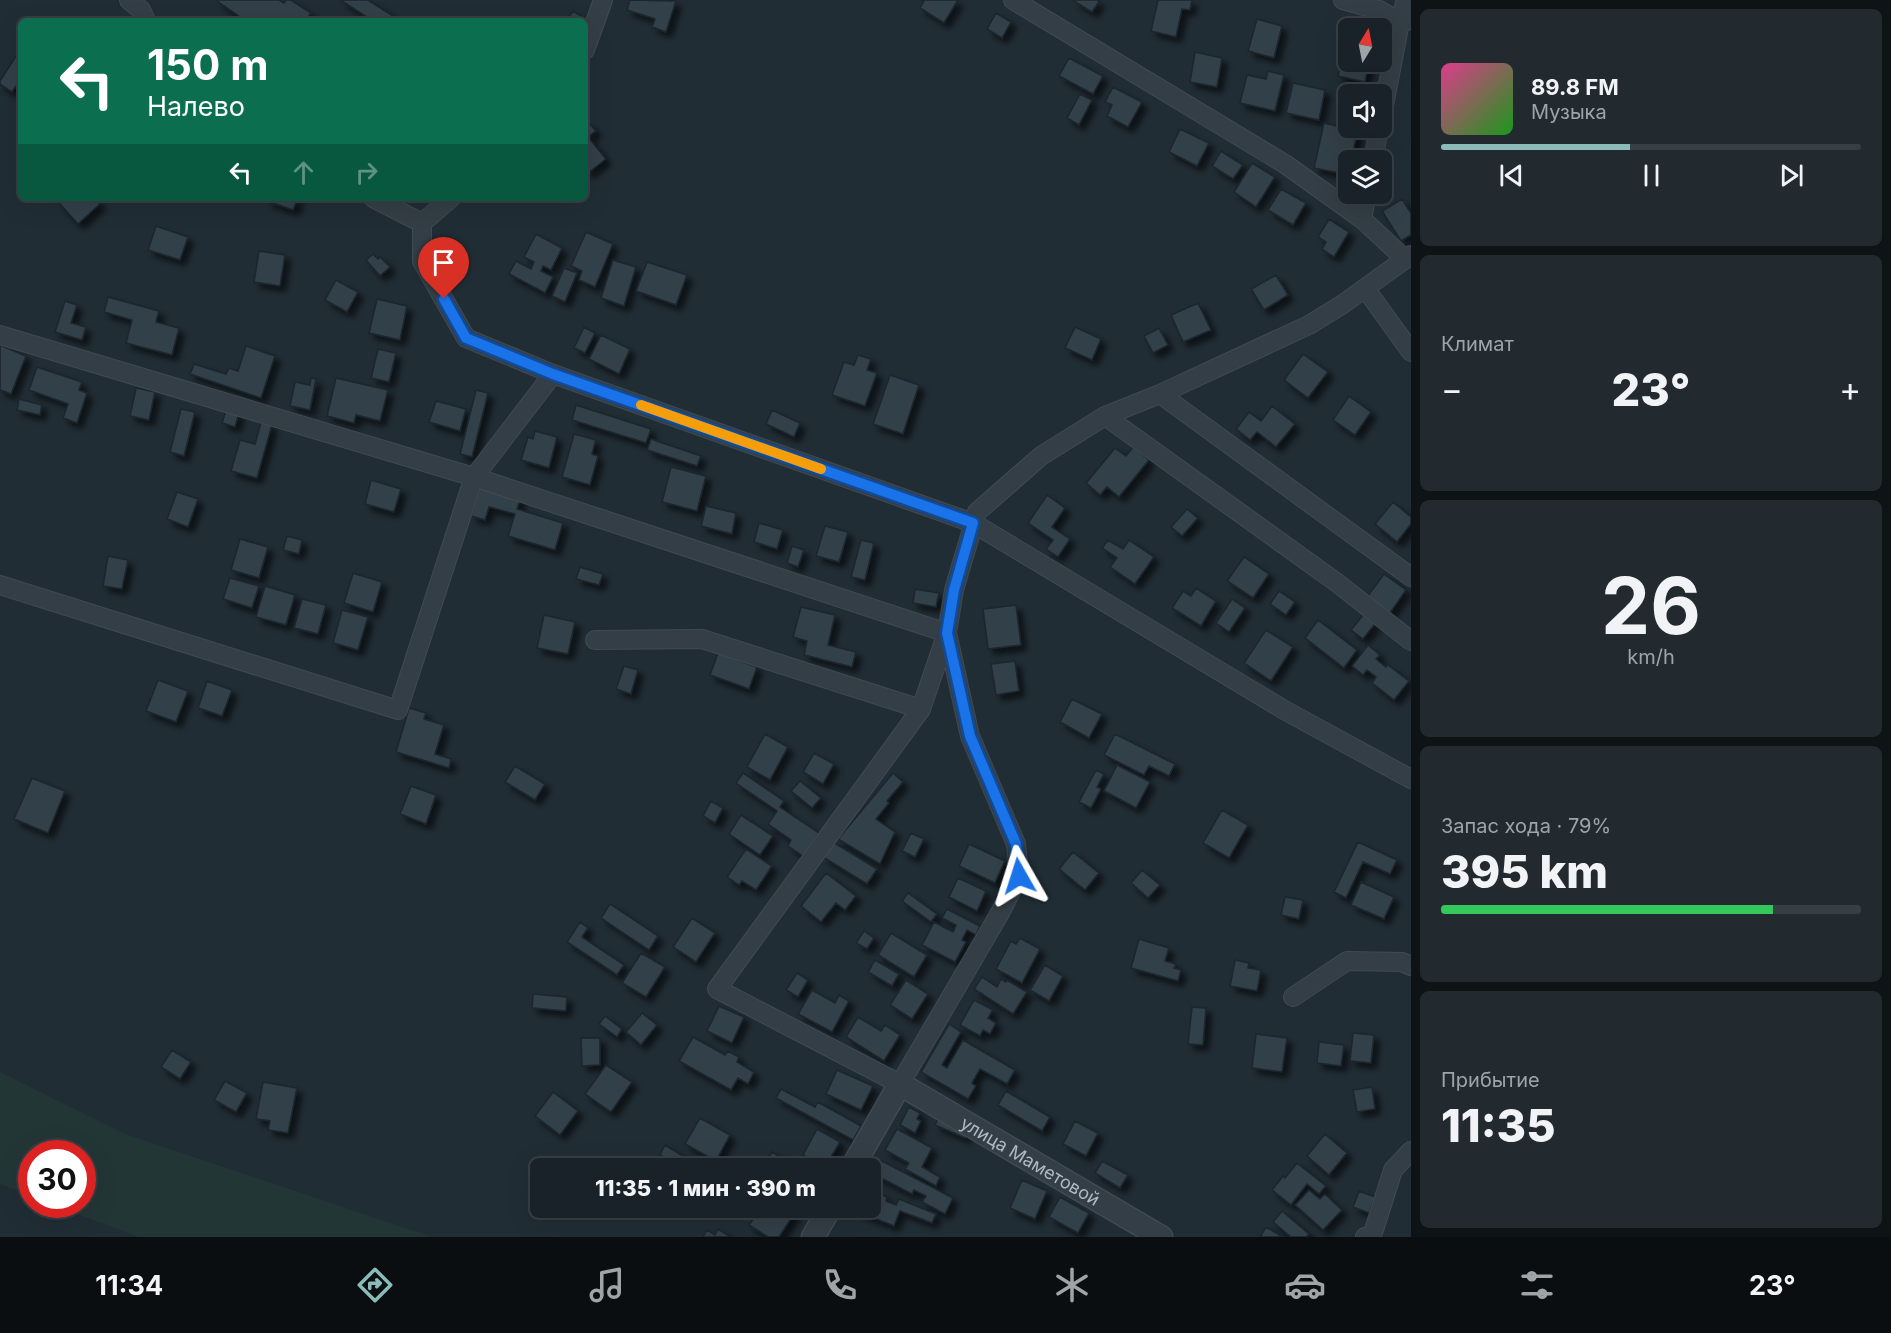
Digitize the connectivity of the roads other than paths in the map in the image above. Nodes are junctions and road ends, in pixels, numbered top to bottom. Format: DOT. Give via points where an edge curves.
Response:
graph roads {
  1 [pos="129,0"];
  2 [pos="603,0"];
  3 [pos="1013,0"];
  4 [pos="1342,0"];
  5 [pos="1406,0"];
  6 [pos="145,18"];
  7 [pos="1405,21"];
  8 [pos="588,42"];
  9 [pos="1390,84"];
  10 [pos="379,201"];
  11 [pos="448,201"];
  12 [pos="1365,204"];
  13 [pos="1362,219"];
  14 [pos="422,223"];
  15 [pos="1408,257"];
  16 [pos="1365,288"];
  17 [pos="0,335"];
  18 [pos="1411,352"];
  19 [pos="553,374"];
  20 [pos="1160,394"];
  21 [pos="1105,416"];
  22 [pos="474,477"];
  23 [pos="973,523"];
  24 [pos="1411,578"];
  25 [pos="0,585"];
  26 [pos="947,633"];
  27 [pos="595,640"];
  28 [pos="1411,641"];
  29 [pos="921,709"];
  30 [pos="1411,779"];
  31 [pos="1411,966"];
  32 [pos="1293,998"];
  33 [pos="900,1084"];
  34 [pos="1411,1151"];
  35 [pos="858,1158"];
  36 [pos="824,1218"];
  37 [pos="813,1237"];
  38 [pos="1161,1237"];
  39 [pos="1370,1237"];
  1 -- 6 [label="street"];
  2 -- 8 [label="street"];
  3 -- 13 [label="street" via="1286,164"];
  4 -- 7 [label="street"];
  5 -- 7 [label="street"];
  7 -- 9 [label="street"];
  10 -- 14 [label="street"];
  11 -- 14 [label="street"];
  12 -- 13 [label="street"];
  13 -- 15 [label="street"];
  14 -- 19 [label="street" via="422,261 466,338"];
  15 -- 16 [label="street"];
  16 -- 18 [label="street"];
  16 -- 20 [label="street" via="1309,325"];
  17 -- 22 [label="street"];
  19 -- 22 [label="street"];
  19 -- 23 [label="street"];
  20 -- 21 [label="street"];
  20 -- 24 [label="street"];
  21 -- 23 [label="street" via="1041,456 977,512"];
  21 -- 28 [label="street" via="1336,582"];
  22 -- 25 [label="street" via="398,710"];
  22 -- 26 [label="street"];
  23 -- 26 [label="street" via="954,590"];
  23 -- 30 [label="street" via="1286,711"];
  26 -- 29 [label="street"];
  26 -- 33 [label="street" via="970,736 1016,844 1019,876"];
  27 -- 29 [label="street" via="702,639"];
  29 -- 33 [label="street" via="717,989"];
  31 -- 32 [label="street" via="1402,962 1347,961"];
  33 -- 35 [label="street"];
  33 -- 38 [label="street, улица Маметовой"];
  34 -- 39 [label="street" via="1393,1170"];
  36 -- 37 [label="street"];
}
